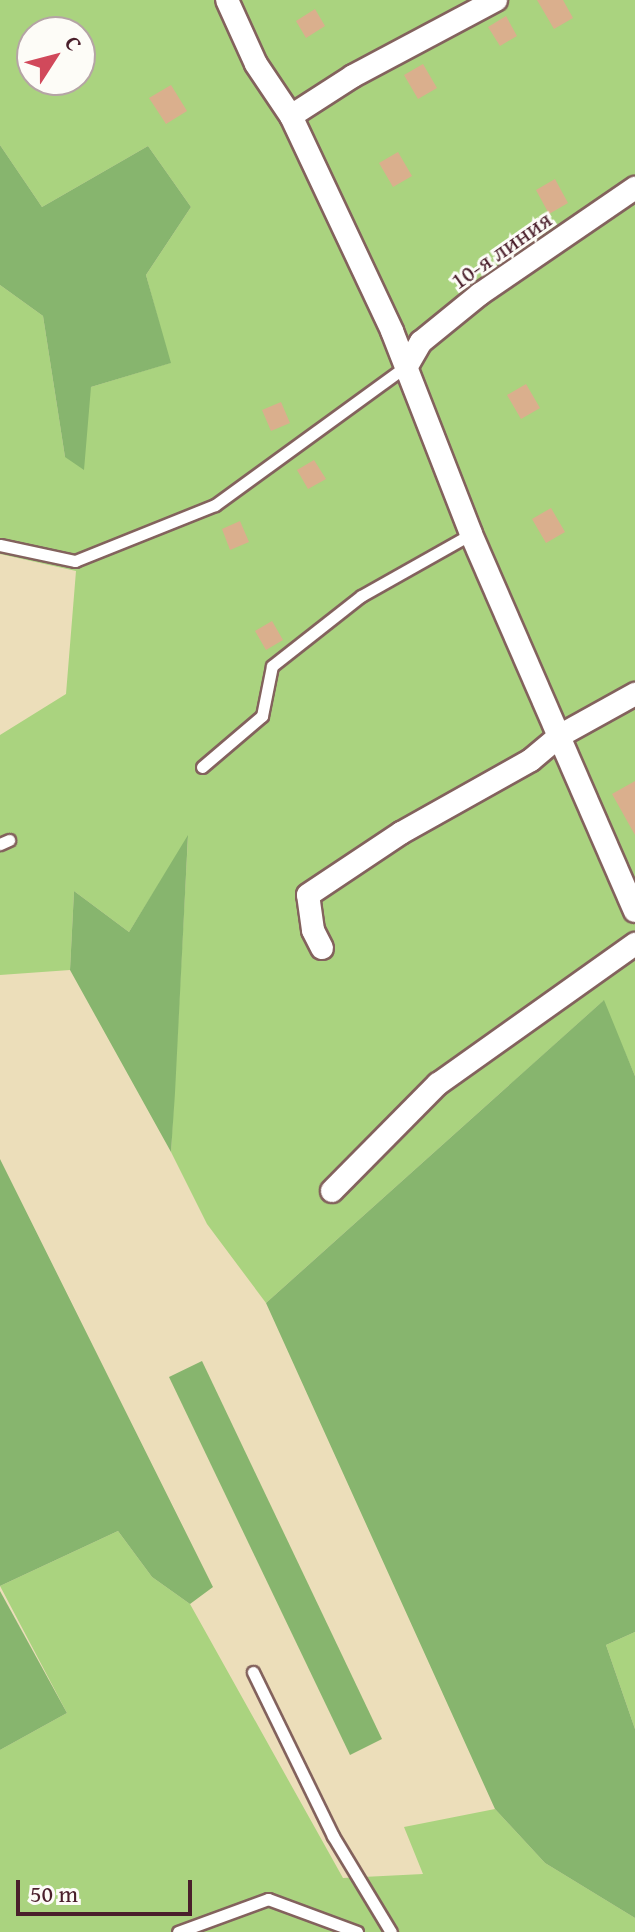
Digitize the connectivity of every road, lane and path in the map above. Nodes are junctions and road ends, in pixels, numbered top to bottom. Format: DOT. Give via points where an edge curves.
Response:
graph roads {
  1 [pos="227,0"];
  2 [pos="496,0"];
  3 [pos="291,116"];
  4 [pos="635,188"];
  5 [pos="407,366"];
  6 [pos="471,534"];
  7 [pos="0,545"];
  8 [pos="635,694"];
  9 [pos="561,735"];
  10 [pos="202,767"];
  11 [pos="635,911"];
  12 [pos="635,944"];
  13 [pos="322,948"];
  14 [pos="332,1191"];
  15 [pos="253,1672"];
  16 [pos="178,1932"];
  17 [pos="357,1932"];
  18 [pos="391,1932"];
  1 -- 3 [label="street" via="256,64"];
  2 -- 3 [label="street" via="353,76"];
  3 -- 5 [label="street"];
  4 -- 5 [label="street, 10-я линия" via="480,294 421,342"];
  5 -- 6 [label="street"];
  5 -- 7 [label="lane" via="215,505 75,561"];
  6 -- 9 [label="street" via="547,714"];
  6 -- 10 [label="lane" via="361,596 272,666 262,716"];
  8 -- 9 [label="street"];
  9 -- 11 [label="street"];
  9 -- 13 [label="street" via="531,760 401,833 308,895"];
  12 -- 14 [label="street" via="438,1084"];
  15 -- 18 [label="lane" via="333,1836"];
  16 -- 17 [label="lane" via="268,1899"];
}
